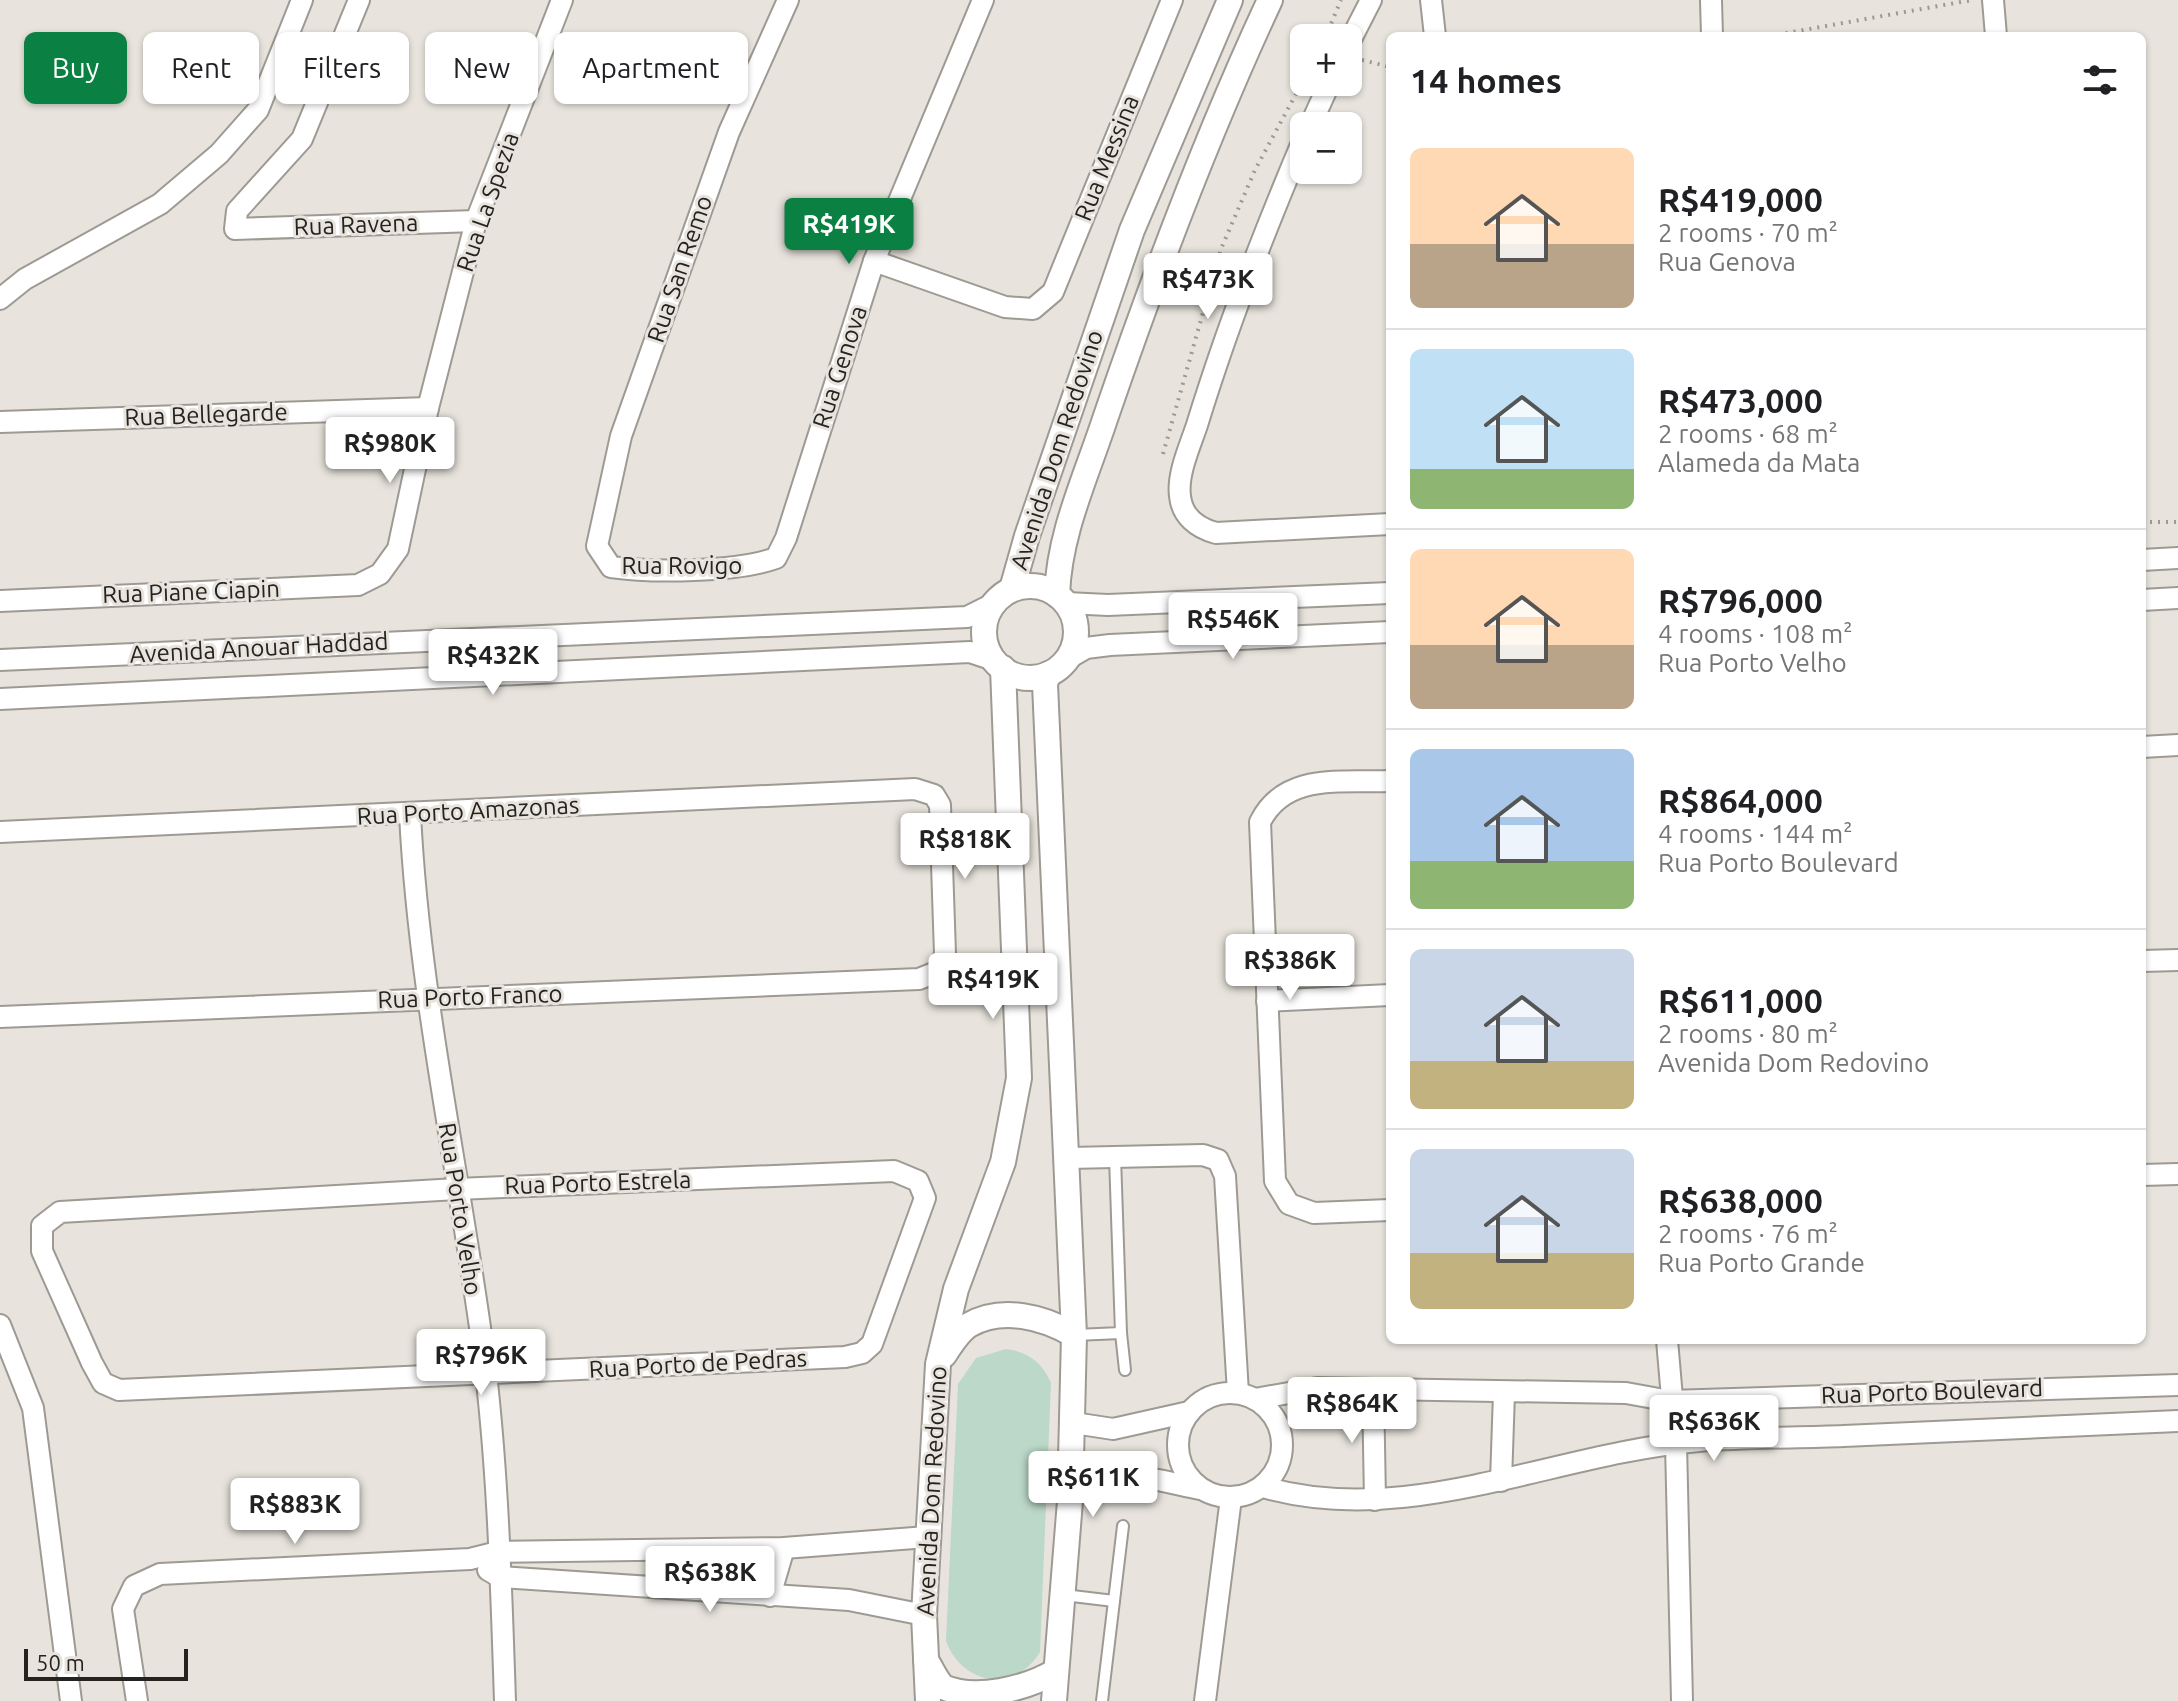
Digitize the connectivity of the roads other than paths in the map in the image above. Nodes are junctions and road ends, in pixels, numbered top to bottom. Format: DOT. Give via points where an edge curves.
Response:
graph roads {
  1 [pos="302,0"];
  2 [pos="359,0"];
  3 [pos="562,0"];
  4 [pos="788,0"];
  5 [pos="983,0"];
  6 [pos="1172,0"];
  7 [pos="1230,0"];
  8 [pos="1270,0"];
  9 [pos="1371,0"];
  10 [pos="1431,0"];
  11 [pos="1711,0"];
  12 [pos="1993,0"];
  13 [pos="1359,24"];
  14 [pos="1435,32"];
  15 [pos="1712,32"];
  16 [pos="1996,32"];
  17 [pos="1290,171"];
  18 [pos="476,221"];
  19 [pos="874,261"];
  20 [pos="0,299"];
  21 [pos="428,408"];
  22 [pos="0,422"];
  23 [pos="1386,524"];
  24 [pos="597,546"];
  25 [pos="776,558"];
  26 [pos="2178,558"];
  27 [pos="2146,560"];
  28 [pos="1386,593"];
  29 [pos="1002,596"];
  30 [pos="2178,598"];
  31 [pos="1062,599"];
  32 [pos="2146,600"];
  33 [pos="0,601"];
  34 [pos="1386,632"];
  35 [pos="0,660"];
  36 [pos="998,664"];
  37 [pos="1058,667"];
  38 [pos="0,699"];
  39 [pos="2178,745"];
  40 [pos="2146,747"];
  41 [pos="1386,781"];
  42 [pos="410,814"];
  43 [pos="0,832"];
  44 [pos="2178,960"];
  45 [pos="2146,961"];
  46 [pos="939,971"];
  47 [pos="1386,995"];
  48 [pos="426,999"];
  49 [pos="1267,1001"];
  50 [pos="0,1017"];
  51 [pos="1115,1157"];
  52 [pos="1069,1158"];
  53 [pos="2178,1174"];
  54 [pos="2146,1175"];
  55 [pos="457,1189"];
  56 [pos="1386,1210"];
  57 [pos="0,1325"];
  58 [pos="1121,1333"];
  59 [pos="1074,1335"];
  60 [pos="1667,1344"];
  61 [pos="862,1353"];
  62 [pos="938,1364"];
  63 [pos="1125,1370"];
  64 [pos="485,1374"];
  65 [pos="103,1383"];
  66 [pos="2178,1385"];
  67 [pos="1373,1389"];
  68 [pos="1504,1393"];
  69 [pos="1247,1396"];
  70 [pos="1670,1401"];
  71 [pos="1189,1412"];
  72 [pos="2178,1421"];
  73 [pos="1074,1423"];
  74 [pos="1676,1444"];
  75 [pos="1501,1481"];
  76 [pos="1263,1487"];
  77 [pos="1200,1489"];
  78 [pos="1231,1498"];
  79 [pos="1375,1500"];
  80 [pos="1070,1501"];
  81 [pos="1123,1526"];
  82 [pos="927,1537"];
  83 [pos="784,1548"];
  84 [pos="498,1552"];
  85 [pos="470,1559"];
  86 [pos="500,1577"];
  87 [pos="1063,1595"];
  88 [pos="770,1596"];
  89 [pos="1114,1601"];
  90 [pos="924,1615"];
  91 [pos="924,1658"];
  92 [pos="1056,1671"];
  93 [pos="71,1701"];
  94 [pos="137,1701"];
  95 [pos="505,1701"];
  96 [pos="928,1701"];
  97 [pos="1054,1701"];
  98 [pos="1102,1701"];
  99 [pos="1205,1701"];
  100 [pos="1682,1701"];
  1 -- 20 [label="street" via="258,110 219,154 160,204 25,279"];
  2 -- 18 [label="street, Rua Ravena" via="302,139 237,211 235,229"];
  3 -- 18 [label="street, Rua La Spezia"];
  4 -- 24 [label="street, Rua San Remo" via="729,132 626,421"];
  5 -- 19 [label="street, Rua Genova"];
  6 -- 19 [label="street, Rua Messina" via="1053,292 1033,309 1005,307"];
  7 -- 29 [label="street, Avenida Dom Redovino" via="1132,230"];
  8 -- 31 [label="street, Avenida Dom Redovino" via="1199,158 1134,330 1061,547"];
  9 -- 13 [label="street"];
  10 -- 14 [label="street"];
  11 -- 15 [label="street"];
  12 -- 16 [label="street"];
  17 -- 23 [label="street" via="1211,379 1179,490 1184,511 1216,533"];
  18 -- 21 [label="street, Rua La Spezia"];
  19 -- 25 [label="street, Rua Genova"];
  21 -- 22 [label="street, Rua Bellegarde"];
  21 -- 33 [label="street, Rua Piane Ciapin" via="398,549 380,574 358,585"];
  24 -- 25 [label="street, Rua Rovigo" via="611,567 633,570 754,566"];
  26 -- 27 [label="street"];
  28 -- 31 [label="street" via="1108,605"];
  29 -- 31 [label="street, Avenida Dom Redovino" via="1036,586"];
  29 -- 35 [label="street, Avenida Anouar Haddad" via="967,617"];
  29 -- 36 [label="street, Avenida Dom Redovino" via="984,626 988,650"];
  30 -- 32 [label="street"];
  31 -- 37 [label="street, Avenida Dom Redovino" via="1076,625 1073,649"];
  34 -- 37 [label="street" via="1110,645 1086,648"];
  36 -- 37 [label="street" via="1025,677"];
  36 -- 38 [label="street, Avenida Anouar Haddad" via="970,652"];
  36 -- 62 [label="street, Avenida Dom Redovino" via="1019,1078 1003,1162 956,1289"];
  37 -- 52 [label="street, Avenida Dom Redovino" via="1045,684"];
  39 -- 40 [label="street"];
  41 -- 49 [label="street" via="1291,787 1277,796 1260,822"];
  42 -- 43 [label="street, Rua Porto Amazonas"];
  42 -- 46 [label="street, Rua Porto Amazonas" via="915,789 934,795 940,805 945,954"];
  42 -- 48 [label="street, Rua Porto Velho"];
  44 -- 45 [label="street"];
  46 -- 48 [label="street, Rua Porto Franco" via="919,979"];
  47 -- 49 [label="street"];
  48 -- 50 [label="street, Rua Porto Franco"];
  48 -- 55 [label="street, Rua Porto Velho"];
  49 -- 56 [label="street" via="1275,1181 1289,1204 1314,1213"];
  51 -- 52 [label="street"];
  51 -- 58 [label="lane"];
  51 -- 69 [label="street" via="1203,1155 1218,1160 1225,1176"];
  52 -- 59 [label="street, Avenida Dom Redovino"];
  53 -- 54 [label="street"];
  55 -- 61 [label="street, Rua Porto Estrela" via="894,1171 918,1181 925,1198 883,1317 872,1344"];
  55 -- 64 [label="street, Rua Porto Velho"];
  55 -- 65 [label="street, Rua Porto Estrela" via="60,1212 42,1226 42,1251"];
  57 -- 93 [label="street" via="33,1408"];
  58 -- 59 [label="lane"];
  58 -- 63 [label="lane"];
  59 -- 62 [label="street" via="1020,1315 992,1318 968,1326"];
  59 -- 73 [label="street, Avenida Dom Redovino"];
  60 -- 70 [label="street"];
  61 -- 64 [label="street, Rua Porto de Pedras"];
  62 -- 82 [label="street, Avenida Dom Redovino"];
  64 -- 65 [label="street, Rua Porto de Pedras" via="119,1390"];
  64 -- 84 [label="street, Rua Porto Velho"];
  66 -- 70 [label="street, Rua Porto Boulevard"];
  67 -- 68 [label="street, Rua Porto Boulevard"];
  67 -- 69 [label="street, Rua Porto Boulevard" via="1317,1388"];
  67 -- 79 [label="street"];
  68 -- 70 [label="street, Rua Porto Boulevard" via="1626,1393"];
  68 -- 75 [label="street"];
  69 -- 71 [label="street" via="1220,1393"];
  69 -- 76 [label="street" via="1274,1418 1283,1443 1274,1475"];
  70 -- 74 [label="street"];
  71 -- 73 [label="street" via="1113,1429"];
  71 -- 77 [label="street" via="1181,1427 1180,1462"];
  72 -- 74 [label="street, Rua Porto Boulevard"];
  73 -- 80 [label="street, Avenida Dom Redovino"];
  74 -- 75 [label="street, Rua Porto Boulevard" via="1614,1452"];
  74 -- 100 [label="street"];
  75 -- 79 [label="street, Rua Porto Boulevard"];
  76 -- 78 [label="street"];
  76 -- 79 [label="street, Rua Porto Boulevard" via="1303,1499"];
  77 -- 78 [label="street"];
  77 -- 80 [label="street" via="1109,1476 1085,1483"];
  78 -- 99 [label="street"];
  80 -- 87 [label="street, Avenida Dom Redovino"];
  81 -- 89 [label="lane"];
  82 -- 83 [label="street"];
  82 -- 90 [label="street, Avenida Dom Redovino"];
  83 -- 84 [label="street"];
  83 -- 88 [label="street"];
  84 -- 85 [label="street"];
  84 -- 86 [label="street, Rua Porto Velho"];
  85 -- 86 [label="street"];
  85 -- 94 [label="street" via="160,1574 134,1586 123,1609"];
  86 -- 88 [label="street"];
  86 -- 95 [label="street, Rua Porto Velho"];
  87 -- 89 [label="lane"];
  87 -- 92 [label="street, Avenida Dom Redovino"];
  88 -- 90 [label="street" via="849,1600"];
  89 -- 98 [label="lane"];
  90 -- 91 [label="street, Avenida Dom Redovino"];
  91 -- 92 [label="street" via="944,1688 973,1700 1015,1696"];
  91 -- 96 [label="street, Avenida Dom Redovino"];
  92 -- 97 [label="street, Avenida Dom Redovino"];
}
